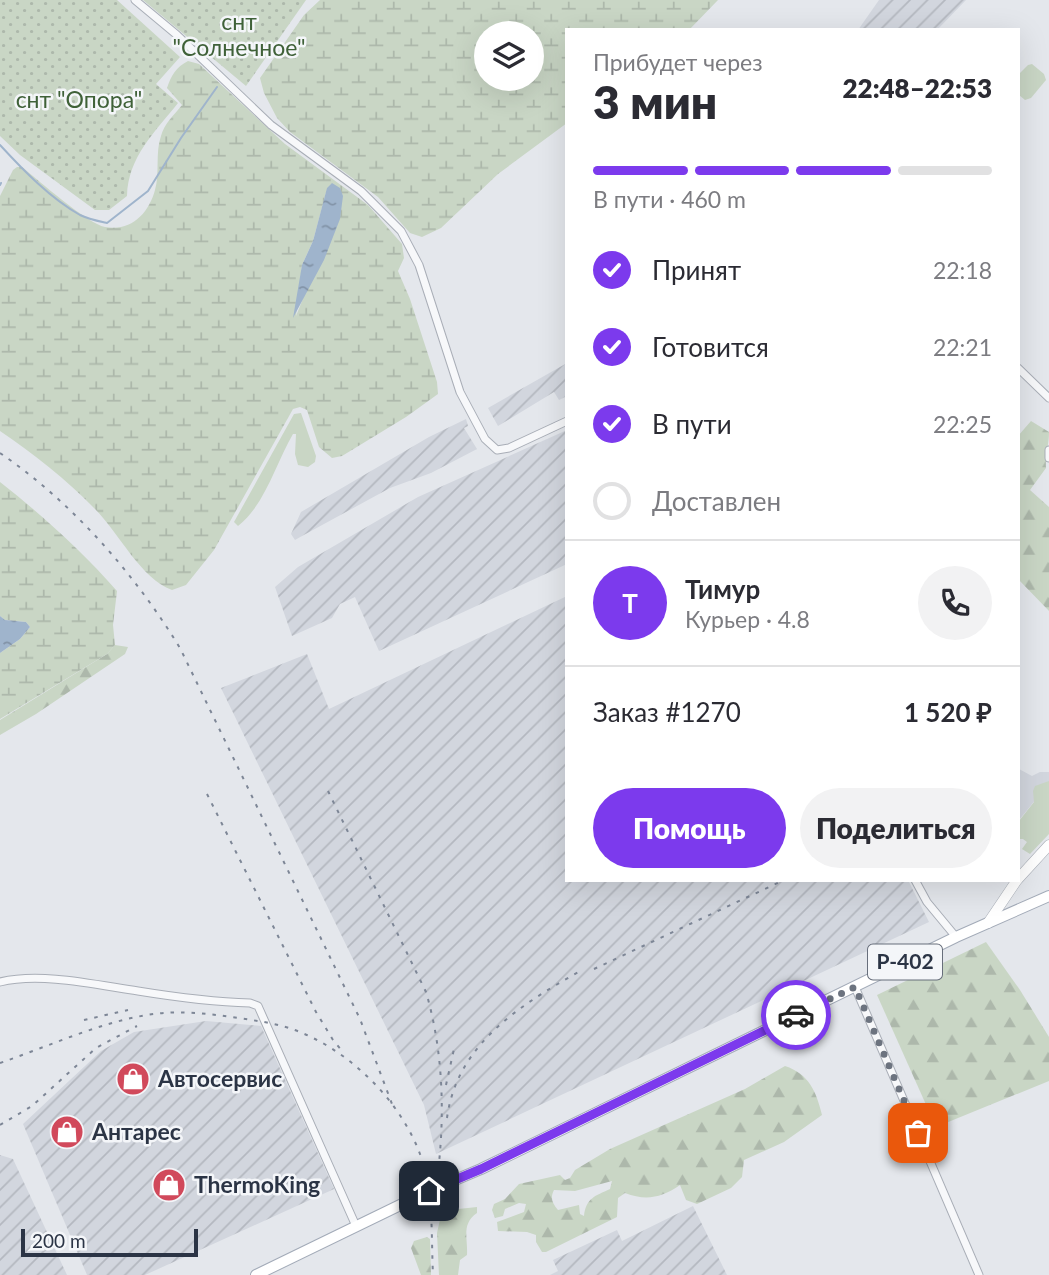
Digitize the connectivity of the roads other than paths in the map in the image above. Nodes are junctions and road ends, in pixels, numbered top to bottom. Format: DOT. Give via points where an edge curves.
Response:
graph roads {
  1 [pos="135,0"];
  2 [pos="1020,370"];
  3 [pos="1049,398"];
  4 [pos="565,422"];
  5 [pos="1049,845"];
  6 [pos="1020,878"];
  7 [pos="916,882"];
  8 [pos="1017,882"];
  9 [pos="1049,896"];
  10 [pos="988,923"];
  11 [pos="956,937"];
  12 [pos="0,982"];
  13 [pos="855,987"];
  14 [pos="356,1226"];
  15 [pos="256,1275"];
  16 [pos="979,1275"];
  1 -- 4 [label="street" via="271,125 361,191 401,231 419,265 460,392 485,439 497,450 509,449"];
  2 -- 3 [label="street"];
  5 -- 6 [label="main road"];
  7 -- 11 [label="street"];
  8 -- 10 [label="main road"];
  9 -- 10 [label="main road, Р-402"];
  10 -- 11 [label="main road, Р-402"];
  11 -- 13 [label="main road, Р-402"];
  12 -- 14 [label="street" via="41,979 258,1006"];
  13 -- 14 [label="main road, Р-402"];
  13 -- 16 [label="street"];
  14 -- 15 [label="main road, Р-402"];
}
